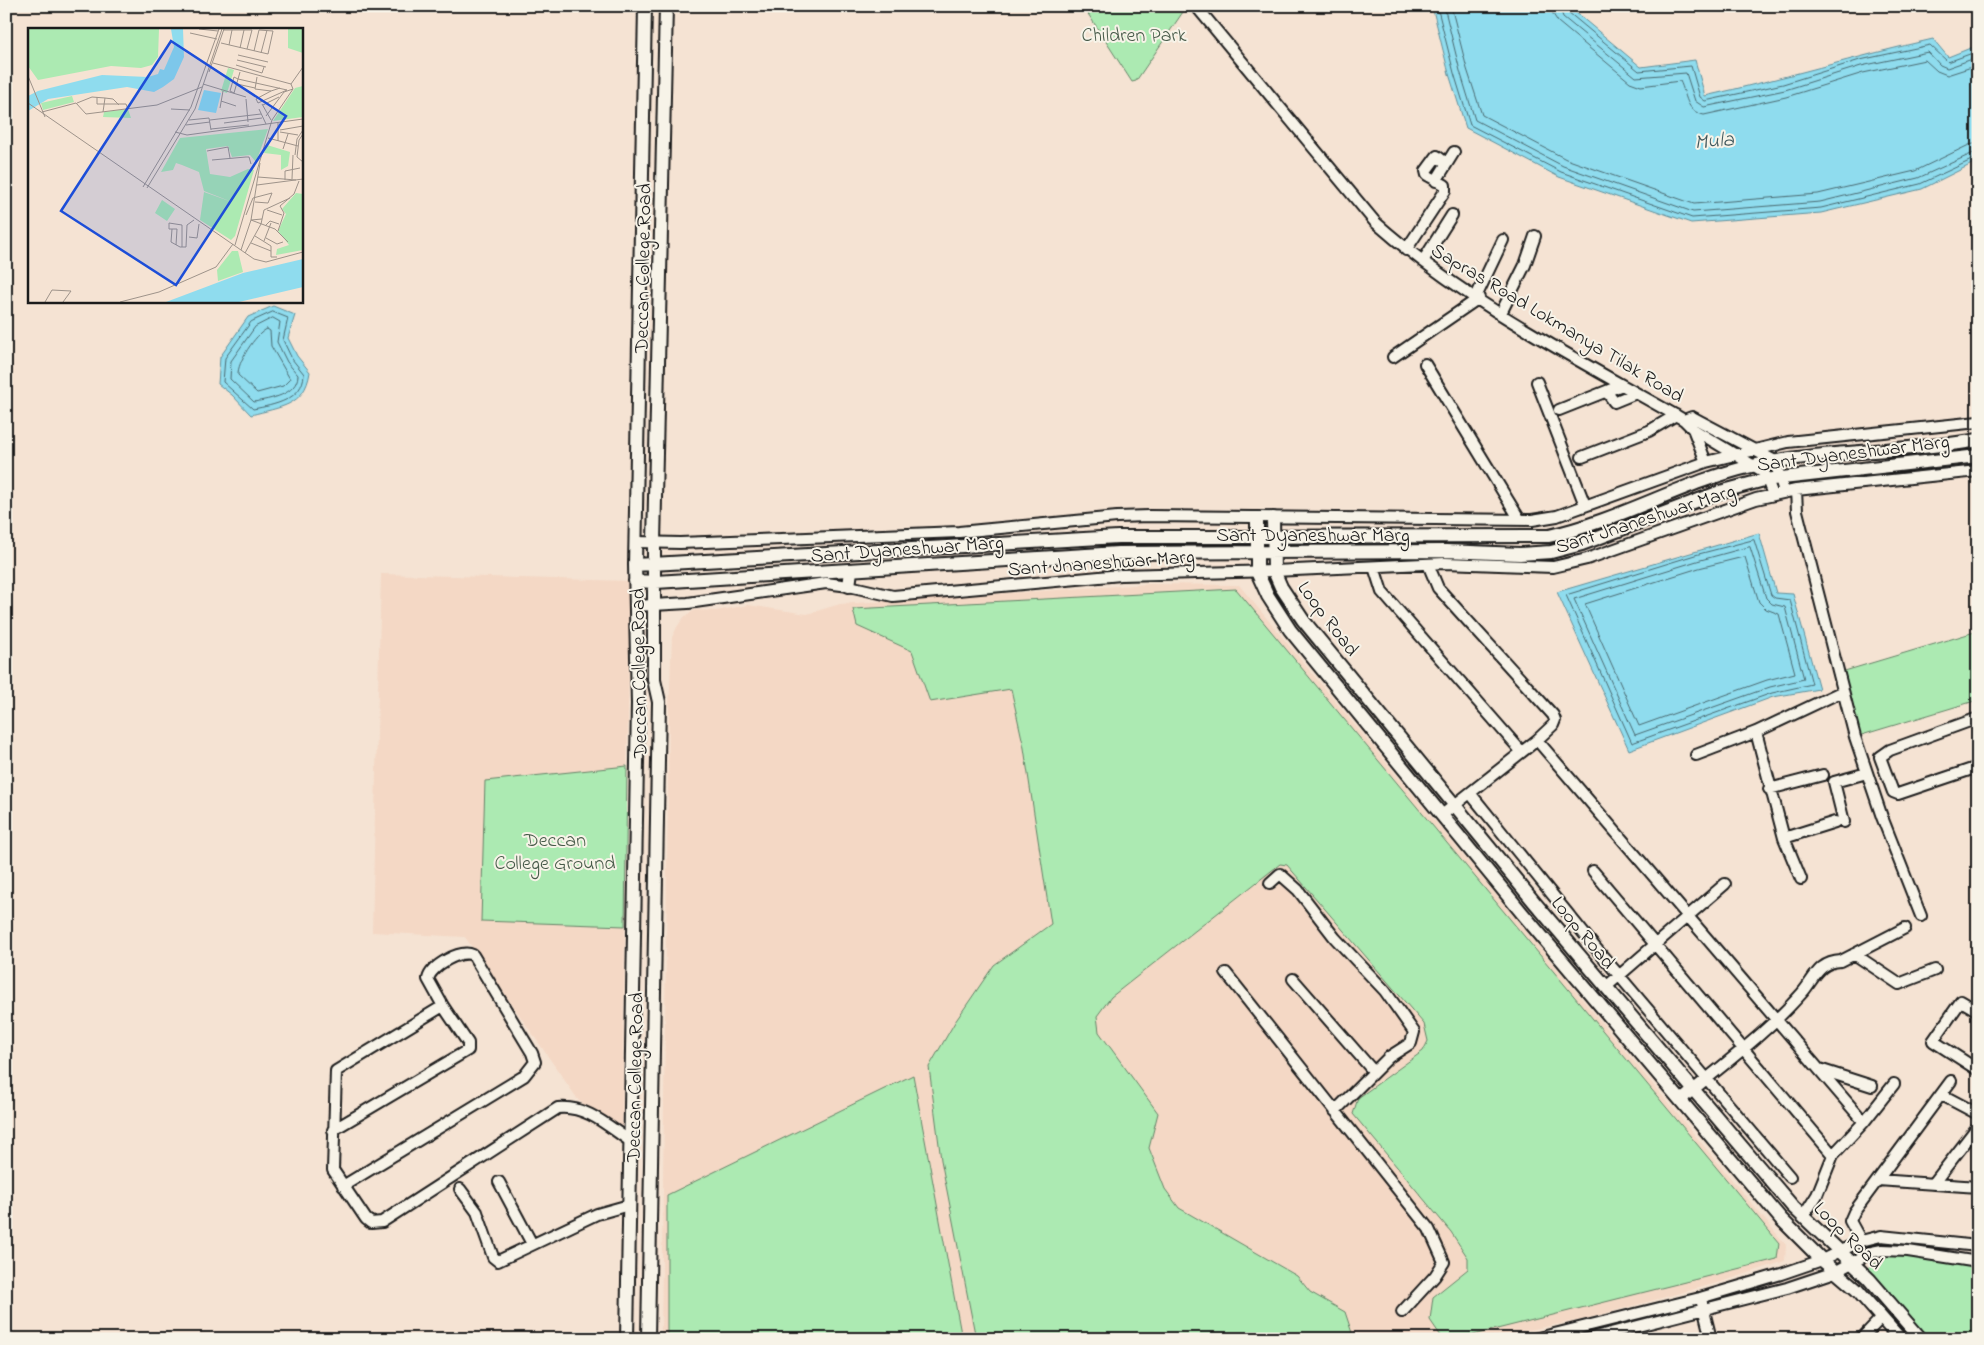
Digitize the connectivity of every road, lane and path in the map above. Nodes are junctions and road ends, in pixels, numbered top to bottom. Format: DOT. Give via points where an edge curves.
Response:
graph roads {
  1 [pos="645,6"];
  2 [pos="666,6"];
  3 [pos="1197,7"];
  4 [pos="1454,152"];
  5 [pos="1452,215"];
  6 [pos="1535,236"];
  7 [pos="1503,240"];
  8 [pos="1406,250"];
  9 [pos="1423,261"];
  10 [pos="1477,298"];
  11 [pos="1501,313"];
  12 [pos="1393,357"];
  13 [pos="1425,364"];
  14 [pos="1537,382"];
  15 [pos="1622,385"];
  16 [pos="1607,392"];
  17 [pos="1636,393"];
  18 [pos="1559,410"];
  19 [pos="1680,418"];
  20 [pos="1978,422"];
  21 [pos="1693,430"];
  22 [pos="1978,440"];
  23 [pos="1755,450"];
  24 [pos="1734,454"];
  25 [pos="1978,456"];
  26 [pos="1582,457"];
  27 [pos="1706,462"];
  28 [pos="1775,462"];
  29 [pos="1754,466"];
  30 [pos="1978,471"];
  31 [pos="1774,478"];
  32 [pos="1796,490"];
  33 [pos="1784,492"];
  34 [pos="1773,495"];
  35 [pos="1585,505"];
  36 [pos="1257,518"];
  37 [pos="1273,518"];
  38 [pos="1520,520"];
  39 [pos="1257,537"];
  40 [pos="1274,537"];
  41 [pos="636,542"];
  42 [pos="654,543"];
  43 [pos="1274,553"];
  44 [pos="1257,554"];
  45 [pos="655,564"];
  46 [pos="1428,564"];
  47 [pos="635,565"];
  48 [pos="1374,566"];
  49 [pos="851,571"];
  50 [pos="1274,571"];
  51 [pos="1257,572"];
  52 [pos="635,580"];
  53 [pos="656,582"];
  54 [pos="849,586"];
  55 [pos="655,605"];
  56 [pos="636,606"];
  57 [pos="1843,691"];
  58 [pos="1978,718"];
  59 [pos="1756,732"];
  60 [pos="1537,740"];
  61 [pos="1521,751"];
  62 [pos="1696,755"];
  63 [pos="1978,767"];
  64 [pos="1867,773"];
  65 [pos="1823,775"];
  66 [pos="1769,788"];
  67 [pos="1470,793"];
  68 [pos="1455,805"];
  69 [pos="1442,815"];
  70 [pos="1784,838"];
  71 [pos="1593,872"];
  72 [pos="1801,879"];
  73 [pos="1270,883"];
  74 [pos="1725,884"];
  75 [pos="1688,916"];
  76 [pos="1921,916"];
  77 [pos="1905,928"];
  78 [pos="1654,944"];
  79 [pos="1854,954"];
  80 [pos="1935,970"];
  81 [pos="1226,973"];
  82 [pos="1619,975"];
  83 [pos="1293,980"];
  84 [pos="1606,987"];
  85 [pos="443,1006"];
  86 [pos="1978,1012"];
  87 [pos="1776,1020"];
  88 [pos="1742,1048"];
  89 [pos="1818,1069"];
  90 [pos="1978,1070"];
  91 [pos="1374,1072"];
  92 [pos="1707,1078"];
  93 [pos="1951,1081"];
  94 [pos="1894,1084"];
  95 [pos="1872,1086"];
  96 [pos="1693,1090"];
  97 [pos="1942,1095"];
  98 [pos="1681,1100"];
  99 [pos="1335,1111"];
  100 [pos="1978,1114"];
  101 [pos="1864,1122"];
  102 [pos="1978,1126"];
  103 [pos="333,1130"];
  104 [pos="630,1141"];
  105 [pos="1833,1155"];
  106 [pos="1790,1177"];
  107 [pos="1878,1180"];
  108 [pos="499,1182"];
  109 [pos="1933,1184"];
  110 [pos="343,1186"];
  111 [pos="1978,1187"];
  112 [pos="460,1189"];
  113 [pos="629,1205"];
  114 [pos="1803,1217"];
  115 [pos="1861,1241"];
  116 [pos="532,1244"];
  117 [pos="1978,1246"];
  118 [pos="1840,1252"];
  119 [pos="1822,1260"];
  120 [pos="1852,1262"];
  121 [pos="1978,1262"];
  122 [pos="1835,1272"];
  123 [pos="1700,1298"];
  124 [pos="1703,1309"];
  125 [pos="1402,1312"];
  126 [pos="1881,1318"];
  127 [pos="627,1339"];
  128 [pos="648,1339"];
  129 [pos="1534,1339"];
  130 [pos="1586,1339"];
  131 [pos="1711,1339"];
  132 [pos="1861,1339"];
  133 [pos="1900,1339"];
  134 [pos="1921,1339"];
  1 -- 41 [label="main road, Deccan College Road"];
  2 -- 42 [label="main road, Deccan College Road"];
  3 -- 8 [label="street, Sapras Road Lokmanya Tilak Road" via="1375,222"];
  4 -- 8 [label="street" via="1446,163 1437,156 1426,171 1444,186 1445,191"];
  5 -- 9 [label="street"];
  6 -- 11 [label="street" via="1525,265"];
  7 -- 10 [label="street"];
  8 -- 9 [label="street, Sapras Road Lokmanya Tilak Road"];
  9 -- 10 [label="street, Sapras Road Lokmanya Tilak Road"];
  10 -- 11 [label="street, Sapras Road Lokmanya Tilak Road"];
  10 -- 12 [label="street"];
  11 -- 15 [label="street, Sapras Road Lokmanya Tilak Road"];
  13 -- 38 [label="street"];
  14 -- 35 [label="street"];
  15 -- 16 [label="street"];
  15 -- 17 [label="street, Sapras Road Lokmanya Tilak Road"];
  16 -- 17 [label="street" via="1614,402"];
  16 -- 18 [label="street"];
  17 -- 19 [label="street, Sapras Road Lokmanya Tilak Road"];
  19 -- 21 [label="street, Sapras Road Lokmanya Tilak Road"];
  19 -- 23 [label="street, Sapras Road Lokmanya Tilak Road" via="1692,417"];
  19 -- 26 [label="street"];
  20 -- 23 [label="street, Sant Jnaneshwar Marg" via="1788,442"];
  21 -- 24 [label="street, Sapras Road Lokmanya Tilak Road"];
  21 -- 27 [label="street"];
  22 -- 28 [label="main road, Sant Dyaneshwar Marg"];
  23 -- 24 [label="street, Sant Jnaneshwar Marg"];
  23 -- 28 [label="street, Sapras Road Lokmanya Tilak Road"];
  24 -- 27 [label="street, Sant Jnaneshwar Marg"];
  24 -- 29 [label="street, Sapras Road Lokmanya Tilak Road"];
  25 -- 31 [label="main road, Sant Dyaneshwar Marg"];
  27 -- 35 [label="street, Sant Jnaneshwar Marg"];
  28 -- 29 [label="main road, Sant Dyaneshwar Marg"];
  28 -- 31 [label="street, Sapras Road Lokmanya Tilak Road"];
  29 -- 31 [label="street, Sapras Road Lokmanya Tilak Road"];
  29 -- 40 [label="main road, Sant Dyaneshwar Marg" via="1549,536"];
  30 -- 32 [label="street, Sant Jnaneshwar Marg"];
  31 -- 33 [label="street, Sapras Road Lokmanya Tilak Road"];
  31 -- 34 [label="street, Sapras Road Lokmanya Tilak Road"];
  31 -- 43 [label="main road, Sant Dyaneshwar Marg" via="1720,492 1582,544 1551,552"];
  32 -- 33 [label="street, Sant Jnaneshwar Marg"];
  32 -- 57 [label="street" via="1797,511"];
  33 -- 34 [label="street, Sant Jnaneshwar Marg"];
  34 -- 46 [label="street, Sant Jnaneshwar Marg" via="1568,564 1535,568"];
  35 -- 38 [label="street, Sant Jnaneshwar Marg" via="1545,519"];
  36 -- 37 [label="street, Sant Jnaneshwar Marg"];
  36 -- 39 [label="main road, Loop Road"];
  36 -- 42 [label="street, Sant Jnaneshwar Marg" via="1117,517 959,532"];
  37 -- 38 [label="street, Sant Jnaneshwar Marg"];
  37 -- 40 [label="main road, Loop Road"];
  39 -- 40 [label="main road, Sant Dyaneshwar Marg"];
  39 -- 44 [label="main road, Loop Road"];
  39 -- 45 [label="main road, Sant Dyaneshwar Marg" via="1118,537"];
  40 -- 43 [label="main road, Loop Road"];
  41 -- 42 [label="street, Sant Jnaneshwar Marg"];
  41 -- 47 [label="main road, Deccan College Road"];
  42 -- 45 [label="main road, Deccan College Road"];
  43 -- 44 [label="main road, Sant Dyaneshwar Marg"];
  43 -- 50 [label="main road, Loop Road"];
  44 -- 49 [label="main road, Sant Dyaneshwar Marg" via="1118,553"];
  44 -- 51 [label="main road, Loop Road"];
  45 -- 47 [label="main road, Sant Dyaneshwar Marg"];
  45 -- 53 [label="main road, Deccan College Road"];
  46 -- 48 [label="street, Sant Jnaneshwar Marg"];
  46 -- 60 [label="street" via="1438,588 1553,715 1553,725"];
  47 -- 52 [label="main road, Deccan College Road"];
  48 -- 50 [label="street, Sant Jnaneshwar Marg"];
  48 -- 61 [label="street" via="1382,592"];
  49 -- 53 [label="main road, Sant Dyaneshwar Marg"];
  49 -- 54 [label="main road"];
  50 -- 51 [label="street, Sant Jnaneshwar Marg"];
  50 -- 68 [label="main road, Loop Road" via="1303,620"];
  51 -- 54 [label="street, Sant Jnaneshwar Marg" via="1121,575 893,596"];
  51 -- 69 [label="main road, Loop Road" via="1290,630"];
  52 -- 53 [label="main road, Sant Dyaneshwar Marg"];
  52 -- 56 [label="main road, Deccan College Road"];
  53 -- 55 [label="main road, Deccan College Road"];
  54 -- 55 [label="street, Sant Jnaneshwar Marg" via="826,583"];
  55 -- 56 [label="street, Sant Jnaneshwar Marg"];
  55 -- 128 [label="main road, Deccan College Road" via="654,680 660,702"];
  56 -- 104 [label="main road, Deccan College Road" via="638,704"];
  57 -- 59 [label="street"];
  57 -- 64 [label="street"];
  58 -- 63 [label="street" via="1890,750 1880,757 1890,787 1898,794"];
  59 -- 62 [label="street"];
  59 -- 66 [label="street"];
  60 -- 61 [label="street"];
  60 -- 75 [label="street"];
  61 -- 67 [label="street"];
  64 -- 70 [label="street" via="1834,782 1840,822"];
  64 -- 76 [label="street"];
  65 -- 66 [label="street"];
  66 -- 70 [label="street"];
  67 -- 68 [label="street"];
  67 -- 82 [label="street"];
  68 -- 69 [label="street"];
  68 -- 84 [label="main road, Loop Road"];
  69 -- 98 [label="main road, Loop Road"];
  70 -- 72 [label="street"];
  71 -- 78 [label="street"];
  73 -- 91 [label="street" via="1280,874 1298,890 1334,938 1385,991 1414,1032 1411,1043 1389,1057"];
  74 -- 75 [label="street"];
  75 -- 78 [label="street"];
  75 -- 87 [label="street"];
  77 -- 79 [label="street"];
  78 -- 82 [label="street"];
  78 -- 88 [label="street"];
  79 -- 80 [label="street" via="1899,984"];
  79 -- 87 [label="street" via="1823,966"];
  81 -- 99 [label="street"];
  82 -- 84 [label="street"];
  82 -- 92 [label="street"];
  83 -- 91 [label="street"];
  84 -- 96 [label="main road, Loop Road"];
  85 -- 103 [label="street" via="336,1071"];
  85 -- 103 [label="street" via="468,1043 468,1050"];
  85 -- 110 [label="street" via="428,979 430,973 461,953 473,955 532,1053 535,1062 531,1070"];
  86 -- 90 [label="street" via="1961,1001 1933,1042"];
  87 -- 88 [label="street"];
  87 -- 89 [label="street"];
  88 -- 92 [label="street"];
  88 -- 105 [label="street"];
  89 -- 95 [label="street"];
  89 -- 101 [label="street"];
  91 -- 99 [label="street"];
  92 -- 96 [label="street"];
  92 -- 106 [label="street"];
  93 -- 97 [label="street"];
  94 -- 101 [label="street"];
  96 -- 98 [label="street"];
  96 -- 114 [label="main road, Loop Road"];
  97 -- 100 [label="street"];
  97 -- 107 [label="street"];
  98 -- 119 [label="main road, Loop Road" via="1781,1218"];
  99 -- 125 [label="street" via="1429,1229 1444,1262"];
  101 -- 105 [label="street"];
  102 -- 109 [label="street"];
  103 -- 110 [label="street" via="333,1170"];
  104 -- 110 [label="street" via="580,1109 558,1108 382,1222 366,1219"];
  104 -- 113 [label="main road, Deccan College Road"];
  105 -- 114 [label="street" via="1817,1195"];
  107 -- 109 [label="street"];
  107 -- 115 [label="street" via="1850,1221"];
  108 -- 116 [label="street"];
  109 -- 111 [label="street"];
  112 -- 116 [label="street" via="477,1212 493,1257 498,1261"];
  113 -- 116 [label="street" via="596,1214"];
  113 -- 127 [label="main road, Deccan College Road"];
  114 -- 118 [label="main road, Loop Road"];
  115 -- 117 [label="street" via="1881,1236"];
  115 -- 118 [label="street"];
  118 -- 119 [label="street"];
  118 -- 120 [label="main road, Loop Road"];
  119 -- 122 [label="main road, Loop Road"];
  119 -- 123 [label="street"];
  120 -- 121 [label="street" via="1872,1252 1894,1250"];
  120 -- 122 [label="street"];
  120 -- 134 [label="main road, Loop Road"];
  122 -- 124 [label="street"];
  122 -- 126 [label="main road, Loop Road" via="1857,1290"];
  123 -- 124 [label="street"];
  123 -- 129 [label="street"];
  124 -- 130 [label="street"];
  124 -- 131 [label="street"];
  126 -- 132 [label="street"];
  126 -- 133 [label="main road, Loop Road"];
}
